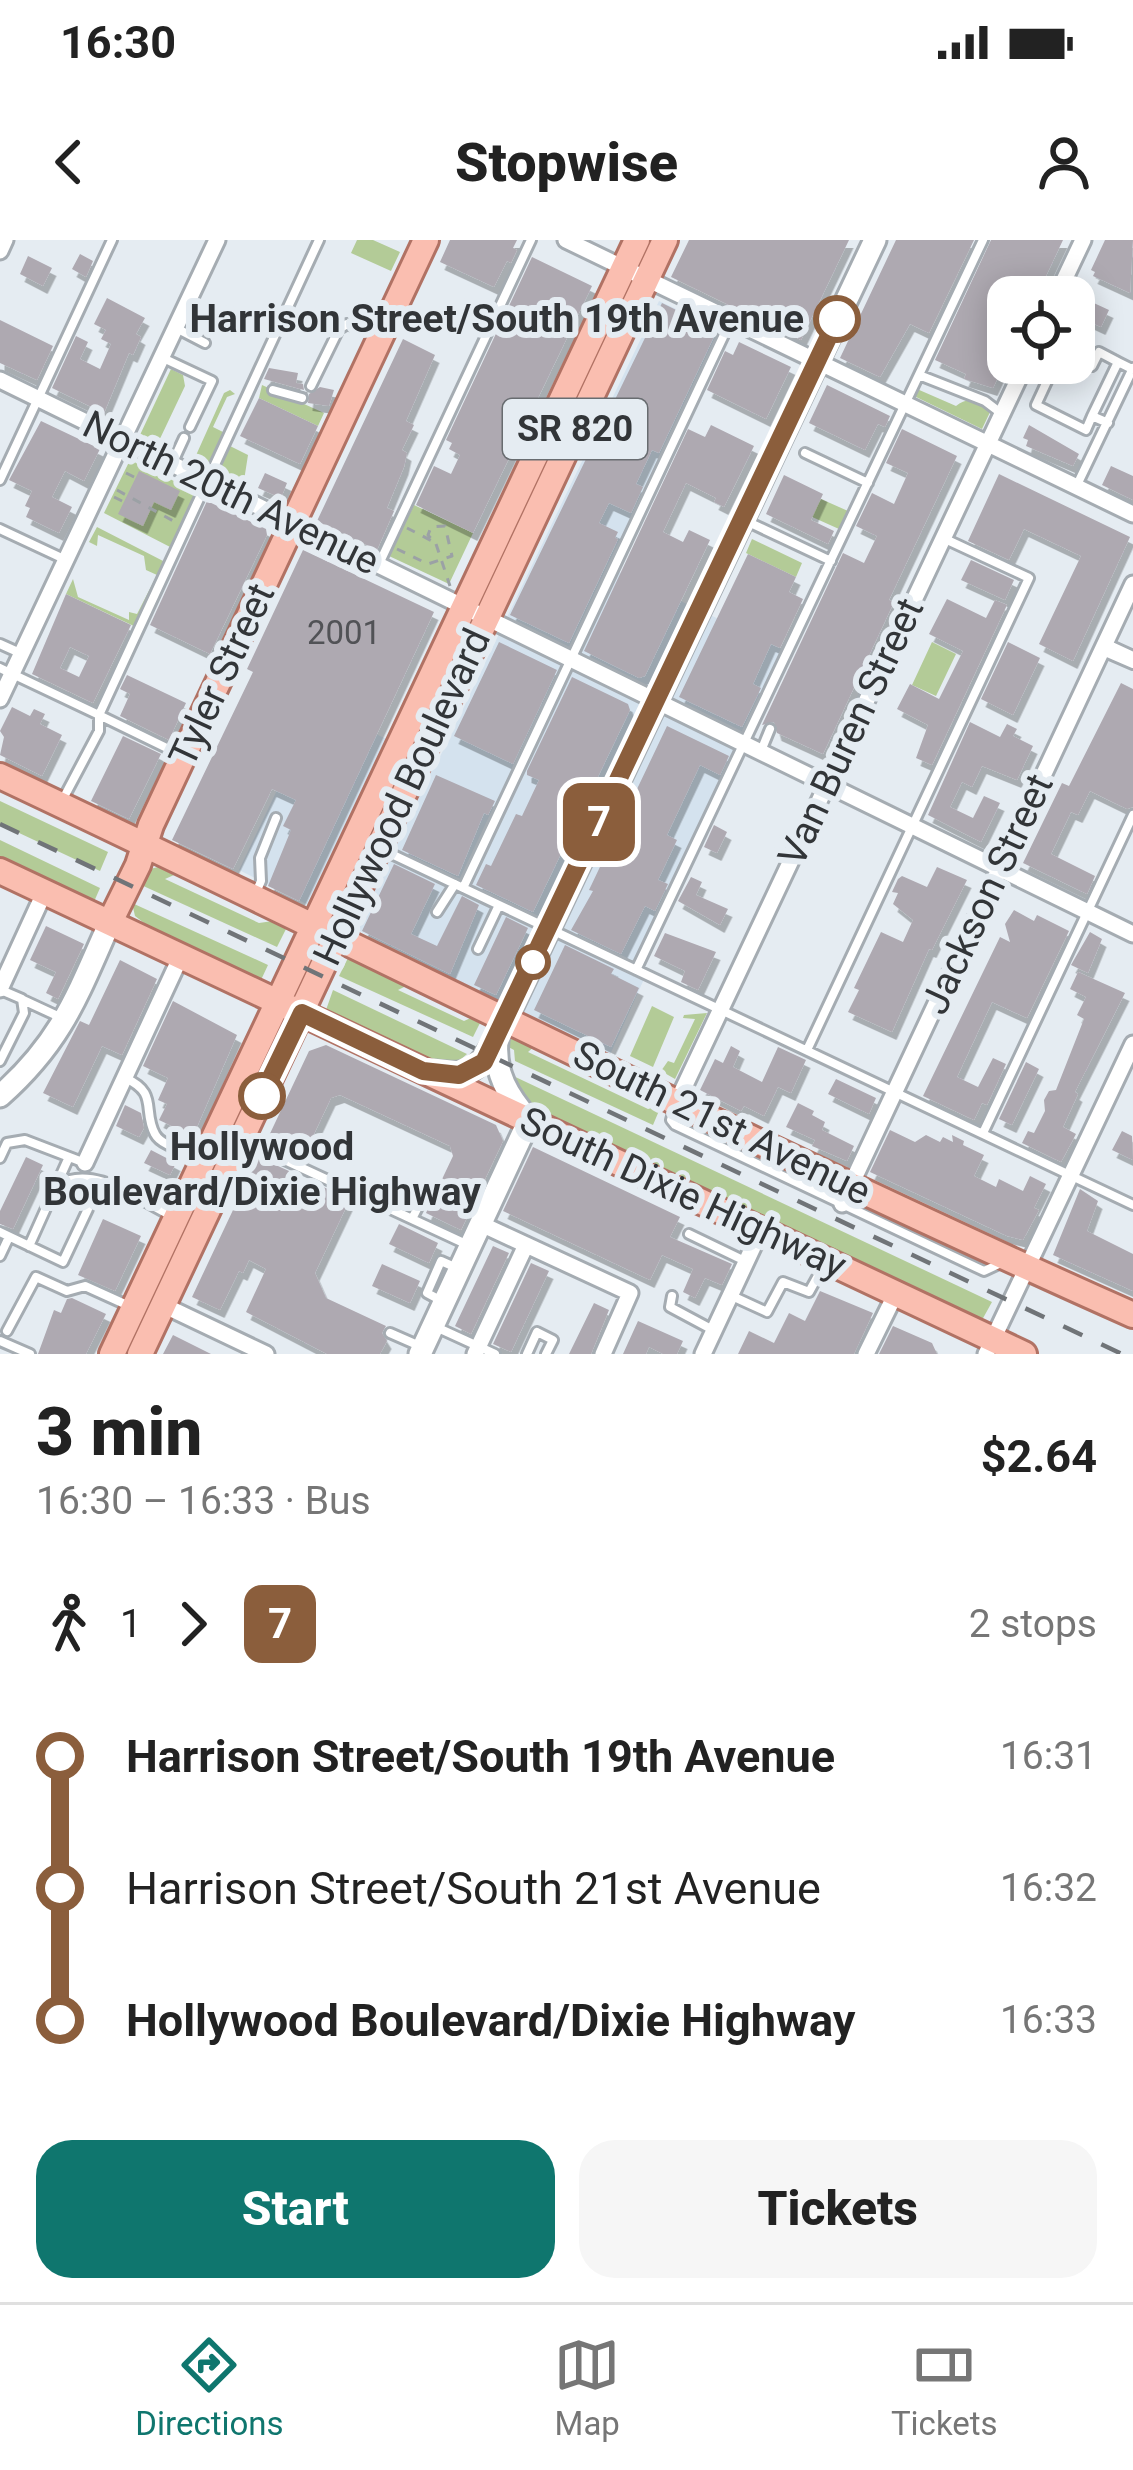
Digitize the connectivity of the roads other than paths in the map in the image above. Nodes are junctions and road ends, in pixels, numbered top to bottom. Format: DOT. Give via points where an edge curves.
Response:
graph roads {
  1 [pos="5,240"];
  2 [pos="112,240"];
  3 [pos="218,240"];
  4 [pos="319,240"];
  5 [pos="426,240"];
  6 [pos="531,240"];
  7 [pos="566,240"];
  8 [pos="637,240"];
  9 [pos="665,240"];
  10 [pos="875,240"];
  11 [pos="983,240"];
  12 [pos="1083,240"];
  13 [pos="0,251"];
  14 [pos="623,268"];
  15 [pos="1067,276"];
  16 [pos="647,280"];
  17 [pos="731,320"];
  18 [pos="175,328"];
  19 [pos="380,337"];
  20 [pos="206,343"];
  21 [pos="161,357"];
  22 [pos="1095,360"];
  23 [pos="1118,362"];
  24 [pos="817,363"];
  25 [pos="1133,368"];
  26 [pos="919,375"];
  27 [pos="0,380"];
  28 [pos="1016,384"];
  29 [pos="1046,384"];
  30 [pos="311,386"];
  31 [pos="273,390"];
  32 [pos="37,398"];
  33 [pos="302,398"];
  34 [pos="905,404"];
  35 [pos="1002,414"];
  36 [pos="1092,416"];
  37 [pos="1108,423"];
  38 [pos="190,428"];
  39 [pos="184,438"];
  40 [pos="122,440"];
  41 [pos="989,443"];
  42 [pos="805,453"];
  43 [pos="172,464"];
  44 [pos="0,479"];
  45 [pos="205,480"];
  46 [pos="868,483"];
  47 [pos="1076,486"];
  48 [pos="1133,514"];
  49 [pos="742,519"];
  50 [pos="292,523"];
  51 [pos="0,529"];
  52 [pos="943,538"];
  53 [pos="66,560"];
  54 [pos="831,561"];
  55 [pos="378,566"];
  56 [pos="1133,584"];
  57 [pos="466,604"];
  58 [pos="0,644"];
  59 [pos="1103,647"];
  60 [pos="21,654"];
  61 [pos="571,659"];
  62 [pos="1133,660"];
  63 [pos="6,671"];
  64 [pos="0,698"];
  65 [pos="656,700"];
  66 [pos="99,715"];
  67 [pos="770,729"];
  68 [pos="753,748"];
  69 [pos="184,756"];
  70 [pos="0,776"];
  71 [pos="826,785"];
  72 [pos="60,805"];
  73 [pos="1133,815"];
  74 [pos="276,818"];
  75 [pos="914,828"];
  76 [pos="145,844"];
  77 [pos="378,848"];
  78 [pos="999,869"];
  79 [pos="0,871"];
  80 [pos="459,886"];
  81 [pos="45,891"];
  82 [pos="255,896"];
  83 [pos="499,905"];
  84 [pos="437,912"];
  85 [pos="1088,912"];
  86 [pos="110,922"];
  87 [pos="314,924"];
  88 [pos="548,928"];
  89 [pos="1133,934"];
  90 [pos="340,937"];
  91 [pos="478,950"];
  92 [pos="182,956"];
  93 [pos="636,970"];
  94 [pos="0,989"];
  95 [pos="22,999"];
  96 [pos="291,1008"];
  97 [pos="721,1010"];
  98 [pos="65,1020"];
  99 [pos="502,1029"];
  100 [pos="1133,1044"];
  101 [pos="807,1050"];
  102 [pos="0,1061"];
  103 [pos="423,1071"];
  104 [pos="125,1078"];
  105 [pos="895,1090"];
  106 [pos="0,1096"];
  107 [pos="677,1102"];
  108 [pos="529,1120"];
  109 [pos="235,1133"];
  110 [pos="983,1133"];
  111 [pos="0,1157"];
  112 [pos="204,1159"];
  113 [pos="77,1160"];
  114 [pos="1071,1176"];
  115 [pos="56,1185"];
  116 [pos="846,1194"];
  117 [pos="420,1203"];
  118 [pos="1133,1205"];
  119 [pos="88,1209"];
  120 [pos="176,1218"];
  121 [pos="412,1219"];
  122 [pos="481,1224"];
  123 [pos="761,1230"];
  124 [pos="5,1234"];
  125 [pos="689,1234"];
  126 [pos="526,1245"];
  127 [pos="29,1246"];
  128 [pos="470,1246"];
  129 [pos="0,1256"];
  130 [pos="826,1261"];
  131 [pos="746,1262"];
  132 [pos="1017,1263"];
  133 [pos="896,1293"];
  134 [pos="730,1295"];
  135 [pos="672,1296"];
  136 [pos="163,1305"];
  137 [pos="134,1308"];
  138 [pos="1133,1315"];
  139 [pos="434,1326"];
  140 [pos="8,1330"];
  141 [pos="714,1330"];
  142 [pos="390,1333"];
  143 [pos="0,1341"];
  144 [pos="483,1347"];
  145 [pos="989,1347"];
  146 [pos="422,1351"];
  147 [pos="30,1354"];
  148 [pos="112,1354"];
  149 [pos="140,1354"];
  150 [pos="266,1354"];
  151 [pos="527,1354"];
  152 [pos="546,1354"];
  153 [pos="603,1354"];
  154 [pos="703,1354"];
  155 [pos="866,1354"];
  156 [pos="1024,1354"];
  1 -- 13 [label="street"];
  2 -- 32 [label="lane"];
  3 -- 18 [label="street"];
  4 -- 45 [label="lane"];
  5 -- 19 [label="main road, Tyler Street"];
  6 -- 55 [label="lane"];
  7 -- 14 [label="street"];
  8 -- 14 [label="main road, Hollywood Boulevard / SR 820"];
  9 -- 16 [label="main road, Hollywood Boulevard / SR 820"];
  10 -- 24 [label="main road"];
  11 -- 26 [label="lane"];
  12 -- 15 [label="street"];
  14 -- 16 [label="street"];
  14 -- 57 [label="main road, Hollywood Boulevard / SR 820"];
  16 -- 17 [label="street"];
  16 -- 57 [label="main road, Hollywood Boulevard / SR 820"];
  17 -- 24 [label="street"];
  17 -- 61 [label="lane"];
  18 -- 20 [label="lane"];
  18 -- 21 [label="street"];
  19 -- 30 [label="lane" via="346,324"];
  19 -- 50 [label="main road, Tyler Street"];
  21 -- 38 [label="lane" via="212,381"];
  21 -- 40 [label="street"];
  22 -- 23 [label="lane" via="1099,352"];
  23 -- 25 [label="lane"];
  23 -- 36 [label="lane"];
  24 -- 34 [label="street"];
  24 -- 49 [label="main road"];
  25 -- 37 [label="lane"];
  26 -- 34 [label="lane"];
  26 -- 35 [label="lane"];
  27 -- 32 [label="street, North 20th Avenue"];
  28 -- 35 [label="street, Van Buren Street"];
  29 -- 36 [label="lane" via="1036,405 1085,430"];
  31 -- 33 [label="lane"];
  32 -- 40 [label="street, North 20th Avenue"];
  32 -- 44 [label="lane"];
  34 -- 41 [label="street"];
  34 -- 46 [label="lane"];
  35 -- 41 [label="street, Van Buren Street"];
  36 -- 37 [label="lane"];
  37 -- 47 [label="lane"];
  39 -- 43 [label="lane"];
  40 -- 43 [label="street, North 20th Avenue"];
  40 -- 53 [label="street"];
  41 -- 47 [label="street"];
  41 -- 52 [label="street, Van Buren Street"];
  42 -- 46 [label="lane"];
  43 -- 45 [label="street, North 20th Avenue"];
  45 -- 50 [label="street, North 20th Avenue"];
  45 -- 66 [label="lane"];
  46 -- 54 [label="lane"];
  47 -- 48 [label="street"];
  49 -- 54 [label="lane"];
  49 -- 65 [label="main road"];
  50 -- 55 [label="street, North 20th Avenue" via="357,563"];
  50 -- 69 [label="main road, Tyler Street" via="244,648"];
  51 -- 53 [label="lane"];
  52 -- 71 [label="street, Van Buren Street"];
  52 -- 75 [label="lane" via="1029,578"];
  53 -- 60 [label="street"];
  54 -- 68 [label="lane"];
  55 -- 57 [label="street, North 20th Avenue"];
  56 -- 59 [label="street, Jackson Street"];
  57 -- 61 [label="street, North 20th Avenue"];
  57 -- 77 [label="main road, Hollywood Boulevard / SR 820"];
  57 -- 87 [label="main road, Hollywood Boulevard / SR 820"];
  58 -- 60 [label="lane"];
  59 -- 62 [label="lane"];
  59 -- 78 [label="street, Jackson Street"];
  60 -- 63 [label="street"];
  61 -- 65 [label="street, North 20th Avenue"];
  61 -- 80 [label="lane"];
  63 -- 64 [label="street"];
  63 -- 66 [label="lane"];
  65 -- 68 [label="street, North 20th Avenue"];
  65 -- 88 [label="main road"];
  66 -- 69 [label="lane"];
  66 -- 72 [label="lane" via="99,731"];
  67 -- 68 [label="lane"];
  68 -- 71 [label="street, North 20th Avenue"];
  68 -- 93 [label="lane"];
  69 -- 76 [label="main road, Tyler Street"];
  70 -- 72 [label="main road, South 21st Avenue"];
  71 -- 75 [label="street, North 20th Avenue"];
  71 -- 97 [label="street, Van Buren Street"];
  72 -- 76 [label="main road, South 21st Avenue"];
  73 -- 85 [label="lane"];
  74 -- 82 [label="lane"];
  75 -- 78 [label="street, North 20th Avenue"];
  75 -- 101 [label="lane"];
  76 -- 82 [label="main road, South 21st Avenue"];
  76 -- 86 [label="main road, Tyler Street"];
  77 -- 80 [label="lane"];
  77 -- 90 [label="main road, Hollywood Boulevard / SR 820"];
  78 -- 85 [label="street, North 20th Avenue"];
  78 -- 105 [label="street, Jackson Street"];
  79 -- 81 [label="main road, South Dixie Highway"];
  80 -- 83 [label="lane"];
  80 -- 84 [label="lane"];
  81 -- 86 [label="main road, South Dixie Highway"];
  81 -- 94 [label="street"];
  82 -- 87 [label="main road, South 21st Avenue"];
  83 -- 88 [label="lane"];
  83 -- 91 [label="lane"];
  85 -- 89 [label="street, North 20th Avenue"];
  85 -- 110 [label="lane"];
  86 -- 92 [label="main road, South Dixie Highway"];
  86 -- 98 [label="main road, Tyler Street"];
  87 -- 90 [label="main road, South 21st Avenue"];
  87 -- 96 [label="main road, Hollywood Boulevard / SR 820"];
  88 -- 93 [label="lane"];
  88 -- 99 [label="main road"];
  90 -- 96 [label="main road, Hollywood Boulevard / SR 820"];
  90 -- 99 [label="main road, South 21st Avenue"];
  92 -- 96 [label="main road, South Dixie Highway"];
  92 -- 104 [label="street"];
  93 -- 97 [label="lane"];
  94 -- 95 [label="lane"];
  95 -- 98 [label="lane"];
  95 -- 102 [label="lane" via="24,1013"];
  96 -- 103 [label="main road, South Dixie Highway"];
  96 -- 109 [label="main road, Hollywood Boulevard / SR 820"];
  97 -- 101 [label="lane"];
  97 -- 107 [label="street, Van Buren Street"];
  98 -- 106 [label="main road, Tyler Street"];
  99 -- 103 [label="main road" via="474,1070"];
  99 -- 107 [label="main road, South 21st Avenue"];
  99 -- 108 [label="main road" via="496,1058 504,1085"];
  100 -- 114 [label="street"];
  101 -- 105 [label="lane"];
  103 -- 108 [label="main road, South Dixie Highway"];
  104 -- 112 [label="lane" via="146,1094 154,1133"];
  104 -- 113 [label="street"];
  105 -- 110 [label="lane"];
  105 -- 116 [label="street, Jackson Street"];
  107 -- 116 [label="main road, South 21st Avenue"];
  108 -- 122 [label="main road"];
  108 -- 123 [label="main road, South Dixie Highway"];
  109 -- 112 [label="main road, Hollywood Boulevard / SR 820"];
  109 -- 121 [label="lane"];
  109 -- 136 [label="main road, Hollywood Boulevard / SR 820"];
  110 -- 114 [label="lane"];
  111 -- 113 [label="lane" via="7,1143 25,1140"];
  112 -- 120 [label="main road, Hollywood Boulevard / SR 820"];
  113 -- 115 [label="lane"];
  114 -- 118 [label="lane"];
  114 -- 132 [label="street"];
  115 -- 120 [label="lane" via="92,1177"];
  115 -- 127 [label="lane"];
  116 -- 132 [label="main road, South 21st Avenue"];
  117 -- 121 [label="lane"];
  119 -- 127 [label="lane" via="63,1262"];
  120 -- 137 [label="main road, Hollywood Boulevard / SR 820"];
  121 -- 128 [label="lane"];
  122 -- 126 [label="street"];
  122 -- 128 [label="main road"];
  123 -- 130 [label="main road, South Dixie Highway"];
  123 -- 131 [label="street"];
  124 -- 127 [label="lane"];
  124 -- 129 [label="lane"];
  125 -- 131 [label="lane"];
  126 -- 144 [label="street"];
  126 -- 153 [label="street" via="630,1294"];
  128 -- 139 [label="main road"];
  130 -- 133 [label="main road, South Dixie Highway"];
  130 -- 134 [label="lane" via="813,1289 783,1282 767,1312"];
  131 -- 134 [label="street"];
  132 -- 138 [label="main road, South 21st Avenue"];
  132 -- 145 [label="street"];
  133 -- 145 [label="main road, South Dixie Highway"];
  133 -- 155 [label="street"];
  134 -- 141 [label="street"];
  135 -- 141 [label="lane" via="670,1307"];
  136 -- 149 [label="main road, Hollywood Boulevard / SR 820"];
  136 -- 150 [label="street"];
  137 -- 140 [label="lane" via="85,1286 67,1291 36,1277"];
  137 -- 148 [label="main road, Hollywood Boulevard / SR 820"];
  139 -- 144 [label="lane"];
  139 -- 146 [label="main road"];
  141 -- 154 [label="street"];
  142 -- 146 [label="lane"];
  143 -- 147 [label="lane"];
  145 -- 156 [label="main road, South Dixie Highway"];
  151 -- 152 [label="lane" via="537,1332 553,1340"];
}
